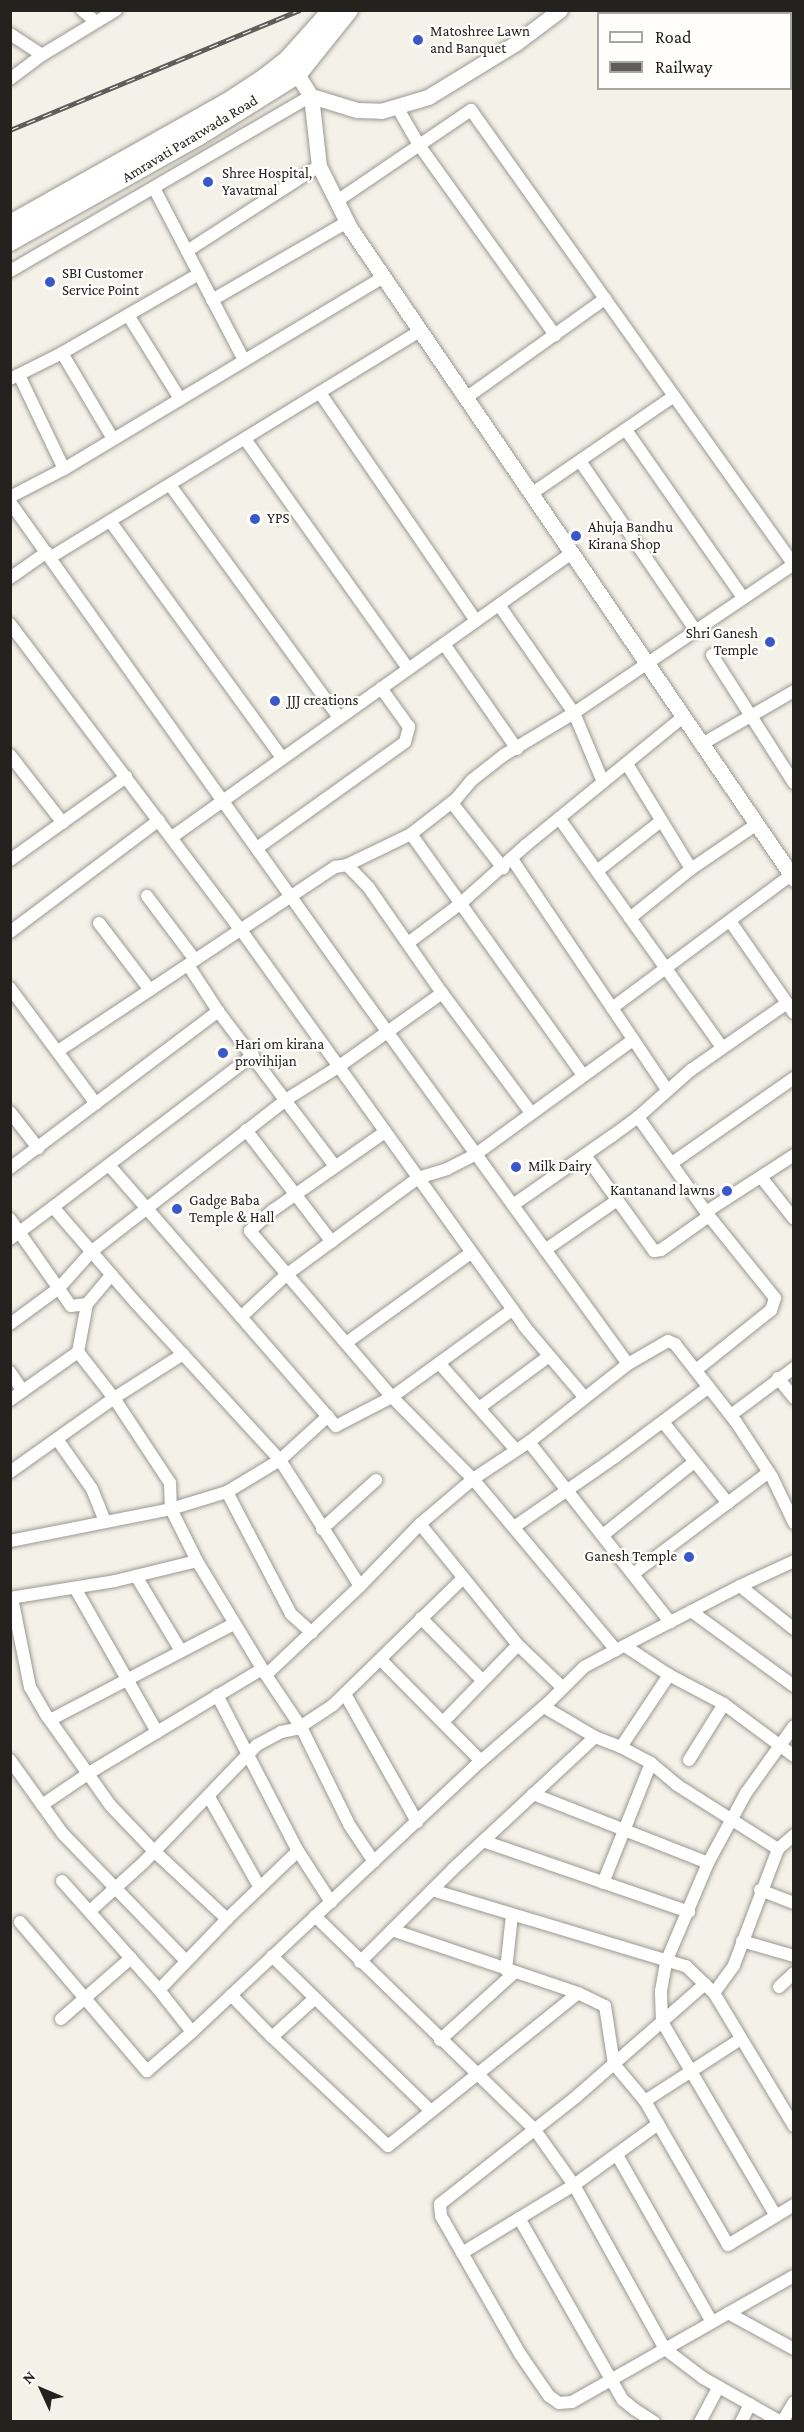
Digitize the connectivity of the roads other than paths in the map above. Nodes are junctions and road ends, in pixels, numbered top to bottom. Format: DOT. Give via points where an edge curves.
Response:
graph roads {
  1 [pos="82,10"];
  2 [pos="116,10"];
  3 [pos="332,10"];
  4 [pos="349,10"];
  5 [pos="560,10"];
  6 [pos="96,22"];
  7 [pos="10,34"];
  8 [pos="42,54"];
  9 [pos="288,59"];
  10 [pos="297,75"];
  11 [pos="10,79"];
  12 [pos="310,96"];
  13 [pos="397,107"];
  14 [pos="419,145"];
  15 [pos="319,166"];
  16 [pos="154,188"];
  17 [pos="337,201"];
  18 [pos="347,222"];
  19 [pos="10,224"];
  20 [pos="10,242"];
  21 [pos="187,251"];
  22 [pos="10,271"];
  23 [pos="199,274"];
  24 [pos="384,277"];
  25 [pos="605,299"];
  26 [pos="212,300"];
  27 [pos="129,315"];
  28 [pos="420,331"];
  29 [pos="555,335"];
  30 [pos="62,353"];
  31 [pos="244,360"];
  32 [pos="15,377"];
  33 [pos="320,393"];
  34 [pos="674,396"];
  35 [pos="466,398"];
  36 [pos="180,399"];
  37 [pos="626,430"];
  38 [pos="245,439"];
  39 [pos="113,440"];
  40 [pos="580,461"];
  41 [pos="64,469"];
  42 [pos="170,485"];
  43 [pos="531,494"];
  44 [pos="10,497"];
  45 [pos="10,502"];
  46 [pos="110,522"];
  47 [pos="572,553"];
  48 [pos="49,554"];
  49 [pos="10,578"];
  50 [pos="743,598"];
  51 [pos="499,605"];
  52 [pos="476,621"];
  53 [pos="10,624"];
  54 [pos="696,631"];
  55 [pos="444,644"];
  56 [pos="712,655"];
  57 [pos="647,663"];
  58 [pos="408,668"];
  59 [pos="381,688"];
  60 [pos="794,691"];
  61 [pos="574,713"];
  62 [pos="750,716"];
  63 [pos="683,717"];
  64 [pos="339,718"];
  65 [pos="702,744"];
  66 [pos="517,749"];
  67 [pos="10,755"];
  68 [pos="282,758"];
  69 [pos="627,764"];
  70 [pos="126,777"];
  71 [pos="603,782"];
  72 [pos="794,783"];
  73 [pos="223,800"];
  74 [pos="452,803"];
  75 [pos="559,818"];
  76 [pos="159,820"];
  77 [pos="661,821"];
  78 [pos="63,823"];
  79 [pos="757,824"];
  80 [pos="411,834"];
  81 [pos="172,837"];
  82 [pos="257,848"];
  83 [pos="10,860"];
  84 [pos="507,864"];
  85 [pos="347,865"];
  86 [pos="691,869"];
  87 [pos="597,871"];
  88 [pos="792,877"];
  89 [pos="147,897"];
  90 [pos="292,897"];
  91 [pos="460,904"];
  92 [pos="630,918"];
  93 [pos="730,921"];
  94 [pos="99,923"];
  95 [pos="241,930"];
  96 [pos="10,932"];
  97 [pos="408,943"];
  98 [pos="192,962"];
  99 [pos="666,969"];
  100 [pos="10,988"];
  101 [pos="150,990"];
  102 [pos="442,993"];
  103 [pos="612,1008"];
  104 [pos="790,1008"];
  105 [pos="218,1011"];
  106 [pos="386,1030"];
  107 [pos="633,1040"];
  108 [pos="722,1047"];
  109 [pos="58,1051"];
  110 [pos="253,1055"];
  111 [pos="338,1067"];
  112 [pos="583,1075"];
  113 [pos="794,1078"];
  114 [pos="667,1090"];
  115 [pos="287,1099"];
  116 [pos="96,1104"];
  117 [pos="10,1112"];
  118 [pos="531,1113"];
  119 [pos="638,1117"];
  120 [pos="246,1130"];
  121 [pos="385,1132"];
  122 [pos="38,1148"];
  123 [pos="476,1154"];
  124 [pos="585,1155"];
  125 [pos="794,1155"];
  126 [pos="672,1163"];
  127 [pos="109,1165"];
  128 [pos="335,1166"];
  129 [pos="10,1168"];
  130 [pos="761,1177"];
  131 [pos="418,1178"];
  132 [pos="296,1194"];
  133 [pos="616,1201"];
  134 [pos="513,1205"];
  135 [pos="53,1207"];
  136 [pos="146,1208"];
  137 [pos="707,1214"];
  138 [pos="794,1219"];
  139 [pos="10,1220"];
  140 [pos="15,1235"];
  141 [pos="332,1242"];
  142 [pos="545,1250"];
  143 [pos="92,1251"];
  144 [pos="471,1253"];
  145 [pos="111,1275"];
  146 [pos="286,1275"];
  147 [pos="59,1288"];
  148 [pos="87,1304"];
  149 [pos="512,1310"];
  150 [pos="241,1317"];
  151 [pos="10,1324"];
  152 [pos="346,1344"];
  153 [pos="78,1352"];
  154 [pos="183,1354"];
  155 [pos="549,1356"];
  156 [pos="439,1363"];
  157 [pos="628,1364"];
  158 [pos="794,1368"];
  159 [pos="696,1370"];
  160 [pos="10,1372"];
  161 [pos="778,1378"];
  162 [pos="709,1387"];
  163 [pos="23,1391"];
  164 [pos="392,1397"];
  165 [pos="114,1398"];
  166 [pos="585,1398"];
  167 [pos="794,1398"];
  168 [pos="10,1400"];
  169 [pos="479,1408"];
  170 [pos="730,1415"];
  171 [pos="328,1416"];
  172 [pos="663,1422"];
  173 [pos="57,1439"];
  174 [pos="529,1442"];
  175 [pos="516,1450"];
  176 [pos="280,1460"];
  177 [pos="694,1462"];
  178 [pos="10,1472"];
  179 [pos="769,1472"];
  180 [pos="473,1479"];
  181 [pos="376,1480"];
  182 [pos="567,1490"];
  183 [pos="227,1492"];
  184 [pos="728,1503"];
  185 [pos="790,1504"];
  186 [pos="171,1509"];
  187 [pos="105,1522"];
  188 [pos="794,1523"];
  189 [pos="420,1524"];
  190 [pos="514,1527"];
  191 [pos="322,1529"];
  192 [pos="603,1535"];
  193 [pos="13,1537"];
  194 [pos="197,1561"];
  195 [pos="794,1562"];
  196 [pos="633,1574"];
  197 [pos="136,1576"];
  198 [pos="463,1578"];
  199 [pos="360,1586"];
  200 [pos="740,1586"];
  201 [pos="75,1588"];
  202 [pos="11,1598"];
  203 [pos="691,1611"];
  204 [pos="422,1618"];
  205 [pos="670,1622"];
  206 [pos="234,1624"];
  207 [pos="794,1629"];
  208 [pos="312,1633"];
  209 [pos="518,1645"];
  210 [pos="621,1648"];
  211 [pos="181,1652"];
  212 [pos="381,1660"];
  213 [pos="264,1672"];
  214 [pos="669,1675"];
  215 [pos="127,1681"];
  216 [pos="483,1681"];
  217 [pos="794,1686"];
  218 [pos="563,1688"];
  219 [pos="345,1694"];
  220 [pos="218,1695"];
  221 [pos="724,1704"];
  222 [pos="544,1707"];
  223 [pos="50,1720"];
  224 [pos="444,1721"];
  225 [pos="301,1726"];
  226 [pos="794,1726"];
  227 [pos="157,1732"];
  228 [pos="595,1737"];
  229 [pos="621,1747"];
  230 [pos="780,1747"];
  231 [pos="248,1756"];
  232 [pos="794,1756"];
  233 [pos="10,1760"];
  234 [pos="689,1760"];
  235 [pos="481,1761"];
  236 [pos="651,1763"];
  237 [pos="89,1773"];
  238 [pos="533,1794"];
  239 [pos="208,1797"];
  240 [pos="42,1805"];
  241 [pos="732,1820"];
  242 [pos="417,1822"];
  243 [pos="624,1830"];
  244 [pos="794,1835"];
  245 [pos="483,1841"];
  246 [pos="778,1849"];
  247 [pos="154,1851"];
  248 [pos="298,1851"];
  249 [pos="374,1862"];
  250 [pos="708,1863"];
  251 [pos="62,1881"];
  252 [pos="603,1883"];
  253 [pos="260,1888"];
  254 [pos="114,1889"];
  255 [pos="432,1890"];
  256 [pos="760,1890"];
  257 [pos="331,1902"];
  258 [pos="794,1903"];
  259 [pos="90,1911"];
  260 [pos="689,1912"];
  261 [pos="512,1915"];
  262 [pos="315,1916"];
  263 [pos="227,1919"];
  264 [pos="20,1922"];
  265 [pos="392,1930"];
  266 [pos="742,1941"];
  267 [pos="272,1956"];
  268 [pos="794,1956"];
  269 [pos="131,1958"];
  270 [pos="186,1961"];
  271 [pos="360,1962"];
  272 [pos="666,1962"];
  273 [pos="510,1972"];
  274 [pos="794,1973"];
  275 [pos="778,1987"];
  276 [pos="710,1989"];
  277 [pos="159,1990"];
  278 [pos="578,1993"];
  279 [pos="231,1995"];
  280 [pos="85,1998"];
  281 [pos="314,1999"];
  282 [pos="61,2019"];
  283 [pos="662,2022"];
  284 [pos="192,2032"];
  285 [pos="272,2037"];
  286 [pos="741,2039"];
  287 [pos="440,2040"];
  288 [pos="614,2064"];
  289 [pos="691,2074"];
  290 [pos="476,2075"];
  291 [pos="645,2101"];
  292 [pos="789,2108"];
  293 [pos="431,2110"];
  294 [pos="658,2124"];
  295 [pos="794,2126"];
  296 [pos="535,2130"];
  297 [pos="617,2155"];
  298 [pos="574,2185"];
  299 [pos="794,2205"];
  300 [pos="776,2216"];
  301 [pos="519,2218"];
  302 [pos="462,2253"];
  303 [pos="794,2276"];
  304 [pos="728,2313"];
  305 [pos="712,2322"];
  306 [pos="665,2349"];
  307 [pos="794,2349"];
  308 [pos="613,2379"];
  309 [pos="719,2387"];
  310 [pos="794,2402"];
  311 [pos="750,2404"];
  312 [pos="654,2421"];
  313 [pos="700,2421"];
  314 [pos="741,2421"];
  315 [pos="782,2421"];
  1 -- 6 [label="street"];
  2 -- 6 [label="street"];
  3 -- 9 [label="main road, Amravati Paratwada Road"];
  4 -- 10 [label="main road, Amravati Paratwada Road"];
  5 -- 13 [label="street" via="516,43 428,97"];
  6 -- 8 [label="street"];
  7 -- 8 [label="street"];
  8 -- 11 [label="street"];
  9 -- 10 [label="street"];
  9 -- 19 [label="main road, Amravati Paratwada Road" via="226,103"];
  10 -- 12 [label="street"];
  10 -- 20 [label="main road, Amravati Paratwada Road" via="199,136"];
  12 -- 13 [label="street" via="357,110"];
  12 -- 15 [label="street"];
  12 -- 16 [label="street"];
  13 -- 14 [label="street"];
  14 -- 17 [label="street"];
  14 -- 25 [label="street" via="471,110"];
  14 -- 29 [label="street"];
  15 -- 17 [label="street"];
  15 -- 21 [label="street"];
  16 -- 21 [label="street"];
  16 -- 22 [label="street"];
  17 -- 18 [label="street"];
  18 -- 24 [label="street"];
  18 -- 26 [label="street"];
  21 -- 23 [label="street"];
  23 -- 26 [label="street"];
  23 -- 27 [label="street"];
  24 -- 28 [label="street"];
  24 -- 31 [label="street"];
  25 -- 29 [label="street"];
  25 -- 34 [label="street"];
  26 -- 31 [label="street"];
  27 -- 30 [label="street"];
  27 -- 36 [label="street"];
  28 -- 33 [label="street"];
  28 -- 35 [label="street"];
  29 -- 35 [label="street"];
  30 -- 32 [label="street"];
  30 -- 39 [label="street"];
  31 -- 36 [label="street"];
  32 -- 41 [label="street"];
  33 -- 38 [label="street"];
  33 -- 52 [label="street"];
  34 -- 37 [label="street"];
  34 -- 50 [label="street" via="794,565"];
  35 -- 43 [label="street"];
  36 -- 39 [label="street"];
  37 -- 40 [label="street"];
  37 -- 50 [label="street"];
  38 -- 42 [label="street"];
  38 -- 58 [label="street"];
  39 -- 41 [label="street"];
  40 -- 43 [label="street"];
  40 -- 54 [label="street"];
  41 -- 44 [label="street"];
  42 -- 46 [label="street"];
  42 -- 64 [label="street"];
  43 -- 47 [label="street"];
  45 -- 48 [label="street"];
  46 -- 48 [label="street"];
  46 -- 68 [label="street"];
  47 -- 51 [label="street"];
  47 -- 57 [label="street"];
  48 -- 49 [label="street"];
  48 -- 73 [label="street"];
  50 -- 54 [label="street"];
  51 -- 52 [label="street"];
  51 -- 61 [label="street"];
  52 -- 55 [label="street"];
  53 -- 70 [label="street"];
  54 -- 57 [label="street"];
  55 -- 58 [label="street"];
  55 -- 66 [label="street"];
  56 -- 62 [label="street"];
  57 -- 61 [label="street"];
  57 -- 63 [label="street"];
  58 -- 59 [label="street"];
  59 -- 64 [label="street"];
  59 -- 82 [label="street" via="409,727 405,742"];
  60 -- 62 [label="street"];
  61 -- 66 [label="street"];
  61 -- 71 [label="street"];
  62 -- 65 [label="street"];
  62 -- 72 [label="street"];
  63 -- 65 [label="street"];
  63 -- 69 [label="street"];
  64 -- 68 [label="street"];
  65 -- 79 [label="street"];
  66 -- 74 [label="street" via="490,765"];
  67 -- 78 [label="street"];
  68 -- 73 [label="street"];
  69 -- 71 [label="street"];
  69 -- 77 [label="street"];
  70 -- 76 [label="street"];
  70 -- 78 [label="street"];
  71 -- 75 [label="street"];
  73 -- 81 [label="street"];
  73 -- 82 [label="street"];
  74 -- 80 [label="street"];
  74 -- 84 [label="street"];
  75 -- 84 [label="street"];
  75 -- 87 [label="street"];
  76 -- 81 [label="street"];
  76 -- 96 [label="street"];
  77 -- 86 [label="street"];
  77 -- 87 [label="street"];
  78 -- 83 [label="street"];
  79 -- 86 [label="street"];
  79 -- 88 [label="street"];
  80 -- 85 [label="street"];
  80 -- 91 [label="street"];
  81 -- 95 [label="street"];
  82 -- 90 [label="street"];
  84 -- 91 [label="street"];
  84 -- 103 [label="street"];
  85 -- 90 [label="street" via="335,867"];
  85 -- 97 [label="street" via="369,888"];
  86 -- 92 [label="street"];
  87 -- 92 [label="street"];
  88 -- 93 [label="street"];
  89 -- 98 [label="street"];
  90 -- 95 [label="street"];
  90 -- 106 [label="street"];
  91 -- 97 [label="street"];
  91 -- 112 [label="street"];
  92 -- 99 [label="street"];
  93 -- 99 [label="street"];
  93 -- 104 [label="street"];
  94 -- 101 [label="street"];
  95 -- 98 [label="street"];
  95 -- 111 [label="street"];
  97 -- 102 [label="street"];
  98 -- 101 [label="street"];
  98 -- 105 [label="street"];
  99 -- 103 [label="street"];
  99 -- 108 [label="street"];
  100 -- 109 [label="street"];
  101 -- 109 [label="street"];
  102 -- 106 [label="street"];
  102 -- 118 [label="street"];
  103 -- 107 [label="street"];
  104 -- 108 [label="street"];
  105 -- 110 [label="street"];
  105 -- 116 [label="street"];
  106 -- 111 [label="street"];
  106 -- 123 [label="street"];
  107 -- 112 [label="street"];
  107 -- 114 [label="street"];
  108 -- 114 [label="street"];
  109 -- 116 [label="street"];
  110 -- 115 [label="street"];
  110 -- 127 [label="street"];
  111 -- 115 [label="street"];
  111 -- 121 [label="street"];
  112 -- 118 [label="street"];
  113 -- 126 [label="street"];
  114 -- 119 [label="street"];
  115 -- 120 [label="street"];
  115 -- 128 [label="street"];
  116 -- 122 [label="street"];
  117 -- 122 [label="street"];
  118 -- 123 [label="street"];
  119 -- 124 [label="street"];
  119 -- 126 [label="street"];
  120 -- 132 [label="street"];
  120 -- 136 [label="street"];
  121 -- 128 [label="street"];
  121 -- 131 [label="street"];
  122 -- 129 [label="street"];
  123 -- 131 [label="street" via="447,1170"];
  123 -- 134 [label="street"];
  124 -- 133 [label="street"];
  124 -- 134 [label="street"];
  125 -- 130 [label="street"];
  126 -- 137 [label="street"];
  127 -- 135 [label="street"];
  127 -- 136 [label="street"];
  128 -- 132 [label="street"];
  130 -- 137 [label="street"];
  130 -- 138 [label="street"];
  131 -- 141 [label="street"];
  131 -- 144 [label="street"];
  132 -- 141 [label="street"];
  132 -- 146 [label="street" via="250,1231"];
  133 -- 137 [label="street" via="650,1248 658,1251"];
  133 -- 142 [label="street"];
  134 -- 142 [label="street"];
  135 -- 140 [label="street"];
  135 -- 143 [label="street"];
  136 -- 143 [label="street"];
  136 -- 150 [label="street"];
  137 -- 159 [label="street" via="776,1303"];
  139 -- 140 [label="street"];
  140 -- 147 [label="street"];
  141 -- 146 [label="street"];
  142 -- 157 [label="street"];
  143 -- 145 [label="street"];
  143 -- 147 [label="street"];
  144 -- 149 [label="street"];
  144 -- 152 [label="street"];
  145 -- 148 [label="street"];
  145 -- 154 [label="street"];
  146 -- 150 [label="street"];
  146 -- 152 [label="street"];
  147 -- 148 [label="street" via="71,1306"];
  147 -- 151 [label="street"];
  148 -- 153 [label="street"];
  149 -- 155 [label="street"];
  149 -- 156 [label="street"];
  150 -- 171 [label="street"];
  152 -- 164 [label="street"];
  153 -- 163 [label="street"];
  153 -- 165 [label="street"];
  154 -- 165 [label="street"];
  154 -- 176 [label="street"];
  155 -- 166 [label="street"];
  155 -- 169 [label="street"];
  156 -- 164 [label="street"];
  156 -- 169 [label="street"];
  157 -- 159 [label="street" via="668,1341"];
  157 -- 166 [label="street"];
  158 -- 161 [label="street"];
  159 -- 162 [label="street"];
  160 -- 163 [label="street"];
  161 -- 167 [label="street"];
  161 -- 170 [label="street"];
  162 -- 170 [label="street"];
  162 -- 172 [label="street"];
  163 -- 168 [label="street"];
  164 -- 171 [label="street" via="336,1426"];
  164 -- 180 [label="street"];
  165 -- 173 [label="street"];
  165 -- 186 [label="street" via="170,1483"];
  166 -- 174 [label="street"];
  169 -- 175 [label="street"];
  170 -- 179 [label="street"];
  171 -- 176 [label="street"];
  172 -- 177 [label="street"];
  172 -- 182 [label="street"];
  173 -- 178 [label="street"];
  173 -- 187 [label="street" via="93,1489"];
  174 -- 175 [label="street"];
  174 -- 182 [label="street"];
  175 -- 180 [label="street"];
  176 -- 183 [label="street"];
  176 -- 191 [label="street"];
  177 -- 184 [label="street"];
  177 -- 192 [label="street"];
  179 -- 184 [label="street"];
  179 -- 185 [label="street"];
  180 -- 189 [label="street"];
  180 -- 190 [label="street"];
  181 -- 191 [label="street"];
  182 -- 190 [label="street"];
  182 -- 192 [label="street"];
  183 -- 186 [label="street"];
  183 -- 208 [label="street" via="291,1614"];
  184 -- 196 [label="street"];
  185 -- 188 [label="street"];
  186 -- 187 [label="street"];
  186 -- 194 [label="street"];
  187 -- 193 [label="street"];
  189 -- 198 [label="street"];
  189 -- 199 [label="street"];
  190 -- 210 [label="street"];
  191 -- 199 [label="street"];
  192 -- 196 [label="street"];
  194 -- 197 [label="street"];
  194 -- 206 [label="street"];
  195 -- 200 [label="street"];
  196 -- 205 [label="street"];
  197 -- 201 [label="street"];
  197 -- 211 [label="street"];
  198 -- 204 [label="street"];
  198 -- 209 [label="street"];
  199 -- 208 [label="street"];
  200 -- 203 [label="street"];
  200 -- 207 [label="street"];
  201 -- 202 [label="street"];
  201 -- 215 [label="street"];
  202 -- 223 [label="street" via="30,1687"];
  203 -- 205 [label="street"];
  203 -- 217 [label="street"];
  204 -- 212 [label="street"];
  204 -- 216 [label="street"];
  205 -- 210 [label="street"];
  206 -- 211 [label="street"];
  206 -- 213 [label="street"];
  208 -- 213 [label="street"];
  209 -- 216 [label="street"];
  209 -- 218 [label="street"];
  210 -- 214 [label="street"];
  210 -- 218 [label="street" via="584,1667"];
  211 -- 215 [label="street"];
  212 -- 219 [label="street"];
  212 -- 224 [label="street"];
  213 -- 220 [label="street"];
  213 -- 225 [label="street"];
  214 -- 221 [label="street"];
  214 -- 229 [label="street"];
  215 -- 223 [label="street"];
  215 -- 227 [label="street"];
  216 -- 224 [label="street"];
  218 -- 222 [label="street"];
  219 -- 225 [label="street"];
  219 -- 242 [label="street"];
  220 -- 227 [label="street"];
  220 -- 231 [label="street"];
  221 -- 230 [label="street"];
  221 -- 234 [label="street"];
  222 -- 228 [label="street"];
  222 -- 235 [label="street"];
  223 -- 237 [label="street"];
  224 -- 235 [label="street"];
  225 -- 231 [label="street" via="257,1745"];
  225 -- 249 [label="street" via="350,1826"];
  226 -- 230 [label="street"];
  227 -- 237 [label="street"];
  228 -- 229 [label="street"];
  228 -- 238 [label="street"];
  229 -- 236 [label="street"];
  230 -- 232 [label="street"];
  230 -- 241 [label="street" via="746,1793"];
  231 -- 239 [label="street"];
  231 -- 248 [label="street"];
  233 -- 240 [label="street"];
  235 -- 242 [label="street"];
  236 -- 241 [label="street" via="677,1785"];
  236 -- 243 [label="street"];
  237 -- 240 [label="street"];
  237 -- 247 [label="street" via="111,1806"];
  238 -- 243 [label="street"];
  238 -- 245 [label="street"];
  239 -- 247 [label="street"];
  239 -- 253 [label="street"];
  240 -- 254 [label="street"];
  241 -- 246 [label="street"];
  241 -- 250 [label="street"];
  242 -- 249 [label="street"];
  243 -- 250 [label="street"];
  243 -- 252 [label="street"];
  244 -- 246 [label="street"];
  245 -- 252 [label="street"];
  245 -- 255 [label="street"];
  246 -- 256 [label="street"];
  247 -- 254 [label="street"];
  247 -- 263 [label="street"];
  248 -- 253 [label="street"];
  248 -- 257 [label="street"];
  249 -- 257 [label="street"];
  250 -- 260 [label="street"];
  251 -- 259 [label="street"];
  252 -- 260 [label="street"];
  253 -- 263 [label="street"];
  254 -- 259 [label="street"];
  254 -- 270 [label="street"];
  255 -- 261 [label="street"];
  255 -- 265 [label="street"];
  256 -- 258 [label="street"];
  256 -- 266 [label="street"];
  257 -- 262 [label="street"];
  259 -- 269 [label="street"];
  260 -- 272 [label="street"];
  261 -- 272 [label="street"];
  261 -- 273 [label="street"];
  262 -- 267 [label="street"];
  262 -- 271 [label="street"];
  263 -- 270 [label="street"];
  264 -- 280 [label="street"];
  265 -- 271 [label="street"];
  265 -- 273 [label="street"];
  266 -- 268 [label="street"];
  266 -- 276 [label="street" via="734,1965"];
  267 -- 279 [label="street"];
  267 -- 281 [label="street"];
  269 -- 277 [label="street"];
  269 -- 280 [label="street"];
  270 -- 277 [label="street"];
  271 -- 287 [label="street"];
  272 -- 276 [label="street" via="682,1964"];
  272 -- 283 [label="street" via="661,1991"];
  273 -- 278 [label="street"];
  273 -- 287 [label="street"];
  274 -- 275 [label="street"];
  276 -- 283 [label="street"];
  276 -- 286 [label="street"];
  277 -- 284 [label="street"];
  278 -- 288 [label="street" via="606,2008"];
  278 -- 290 [label="street"];
  279 -- 284 [label="street"];
  279 -- 285 [label="street"];
  280 -- 282 [label="street"];
  280 -- 284 [label="street" via="147,2071"];
  281 -- 285 [label="street"];
  281 -- 293 [label="street"];
  283 -- 288 [label="street"];
  283 -- 289 [label="street"];
  285 -- 293 [label="street" via="386,2145 391,2145"];
  286 -- 289 [label="street"];
  286 -- 292 [label="street"];
  287 -- 290 [label="street"];
  288 -- 291 [label="street"];
  288 -- 296 [label="street"];
  289 -- 291 [label="street"];
  289 -- 300 [label="street"];
  290 -- 293 [label="street"];
  290 -- 296 [label="street"];
  291 -- 294 [label="street"];
  292 -- 295 [label="street"];
  294 -- 297 [label="street"];
  294 -- 300 [label="street" via="728,2245"];
  296 -- 298 [label="street"];
  296 -- 302 [label="street" via="440,2204 441,2216"];
  297 -- 298 [label="street"];
  297 -- 305 [label="street"];
  298 -- 301 [label="street"];
  298 -- 306 [label="street"];
  299 -- 300 [label="street"];
  301 -- 302 [label="street"];
  301 -- 308 [label="street"];
  302 -- 308 [label="street" via="549,2396 559,2403 572,2402"];
  303 -- 304 [label="street"];
  304 -- 305 [label="street"];
  304 -- 307 [label="street"];
  305 -- 306 [label="street"];
  306 -- 308 [label="street"];
  306 -- 309 [label="street" via="689,2370"];
  308 -- 312 [label="street" via="628,2405"];
  309 -- 311 [label="street"];
  309 -- 313 [label="street"];
  310 -- 315 [label="street"];
  311 -- 314 [label="street"];
  311 -- 315 [label="street"];
}
